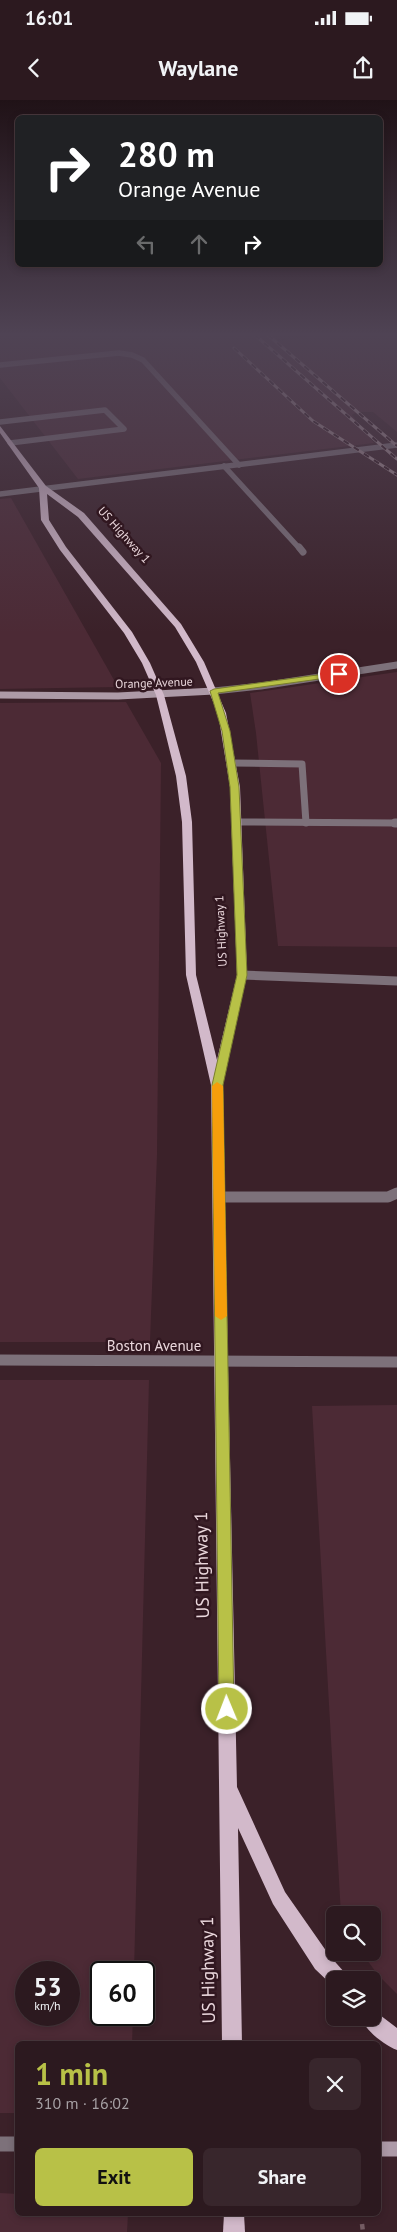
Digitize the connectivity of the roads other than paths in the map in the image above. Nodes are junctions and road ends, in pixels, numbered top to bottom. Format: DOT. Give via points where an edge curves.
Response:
graph roads {
  1 [pos="4,434"];
  2 [pos="79,434"];
  3 [pos="211,434"];
  4 [pos="10,443"];
  5 [pos="397,445"];
  6 [pos="239,465"];
  7 [pos="224,466"];
  8 [pos="43,488"];
  9 [pos="0,494"];
  10 [pos="303,552"];
  11 [pos="397,665"];
  12 [pos="214,691"];
  13 [pos="160,694"];
  14 [pos="0,696"];
  15 [pos="232,763"];
  16 [pos="236,822"];
  17 [pos="306,823"];
  18 [pos="397,824"];
  19 [pos="242,975"];
  20 [pos="397,982"];
  21 [pos="217,1085"];
  22 [pos="397,1193"];
  23 [pos="219,1197"];
  24 [pos="0,1360"];
  25 [pos="222,1361"];
  26 [pos="397,1362"];
  27 [pos="228,1786"];
  28 [pos="330,1971"];
  29 [pos="380,2026"];
  30 [pos="397,2040"];
  31 [pos="232,2041"];
  32 [pos="0,2144"];
  33 [pos="15,2144"];
  34 [pos="381,2148"];
  35 [pos="397,2149"];
  36 [pos="234,2216"];
  37 [pos="234,2232"];
  1 -- 4 [label="main road"];
  2 -- 4 [label="street"];
  3 -- 6 [label="street"];
  4 -- 8 [label="main road"];
  5 -- 6 [label="street"];
  6 -- 7 [label="street"];
  7 -- 8 [label="street"];
  7 -- 10 [label="street"];
  8 -- 9 [label="street"];
  8 -- 12 [label="main road, US Highway 1" via="81,515 152,595 182,634"];
  8 -- 13 [label="main road, US Highway 1" via="45,520 128,632"];
  11 -- 12 [label="street, Orange Avenue"];
  12 -- 13 [label="main road, Orange Avenue"];
  12 -- 15 [label="main road, US Highway 1"];
  13 -- 14 [label="main road, Orange Avenue"];
  13 -- 21 [label="main road, US Highway 1" via="188,822 191,975"];
  15 -- 16 [label="main road, US Highway 1"];
  15 -- 17 [label="street" via="302,764"];
  16 -- 17 [label="street"];
  16 -- 19 [label="main road, US Highway 1"];
  17 -- 18 [label="street"];
  19 -- 20 [label="street"];
  19 -- 21 [label="main road, US Highway 1"];
  21 -- 23 [label="main road, US Highway 1"];
  22 -- 23 [label="street" via="388,1197"];
  23 -- 25 [label="main road, US Highway 1"];
  24 -- 25 [label="street, Boston Avenue"];
  25 -- 26 [label="street, Boston Avenue"];
  25 -- 27 [label="main road, US Highway 1"];
  27 -- 28 [label="main road" via="279,1898"];
  27 -- 31 [label="main road, US Highway 1"];
  29 -- 30 [label="main road"];
  32 -- 33 [label="street"];
  34 -- 35 [label="main road"];
  36 -- 37 [label="main road"];
}
